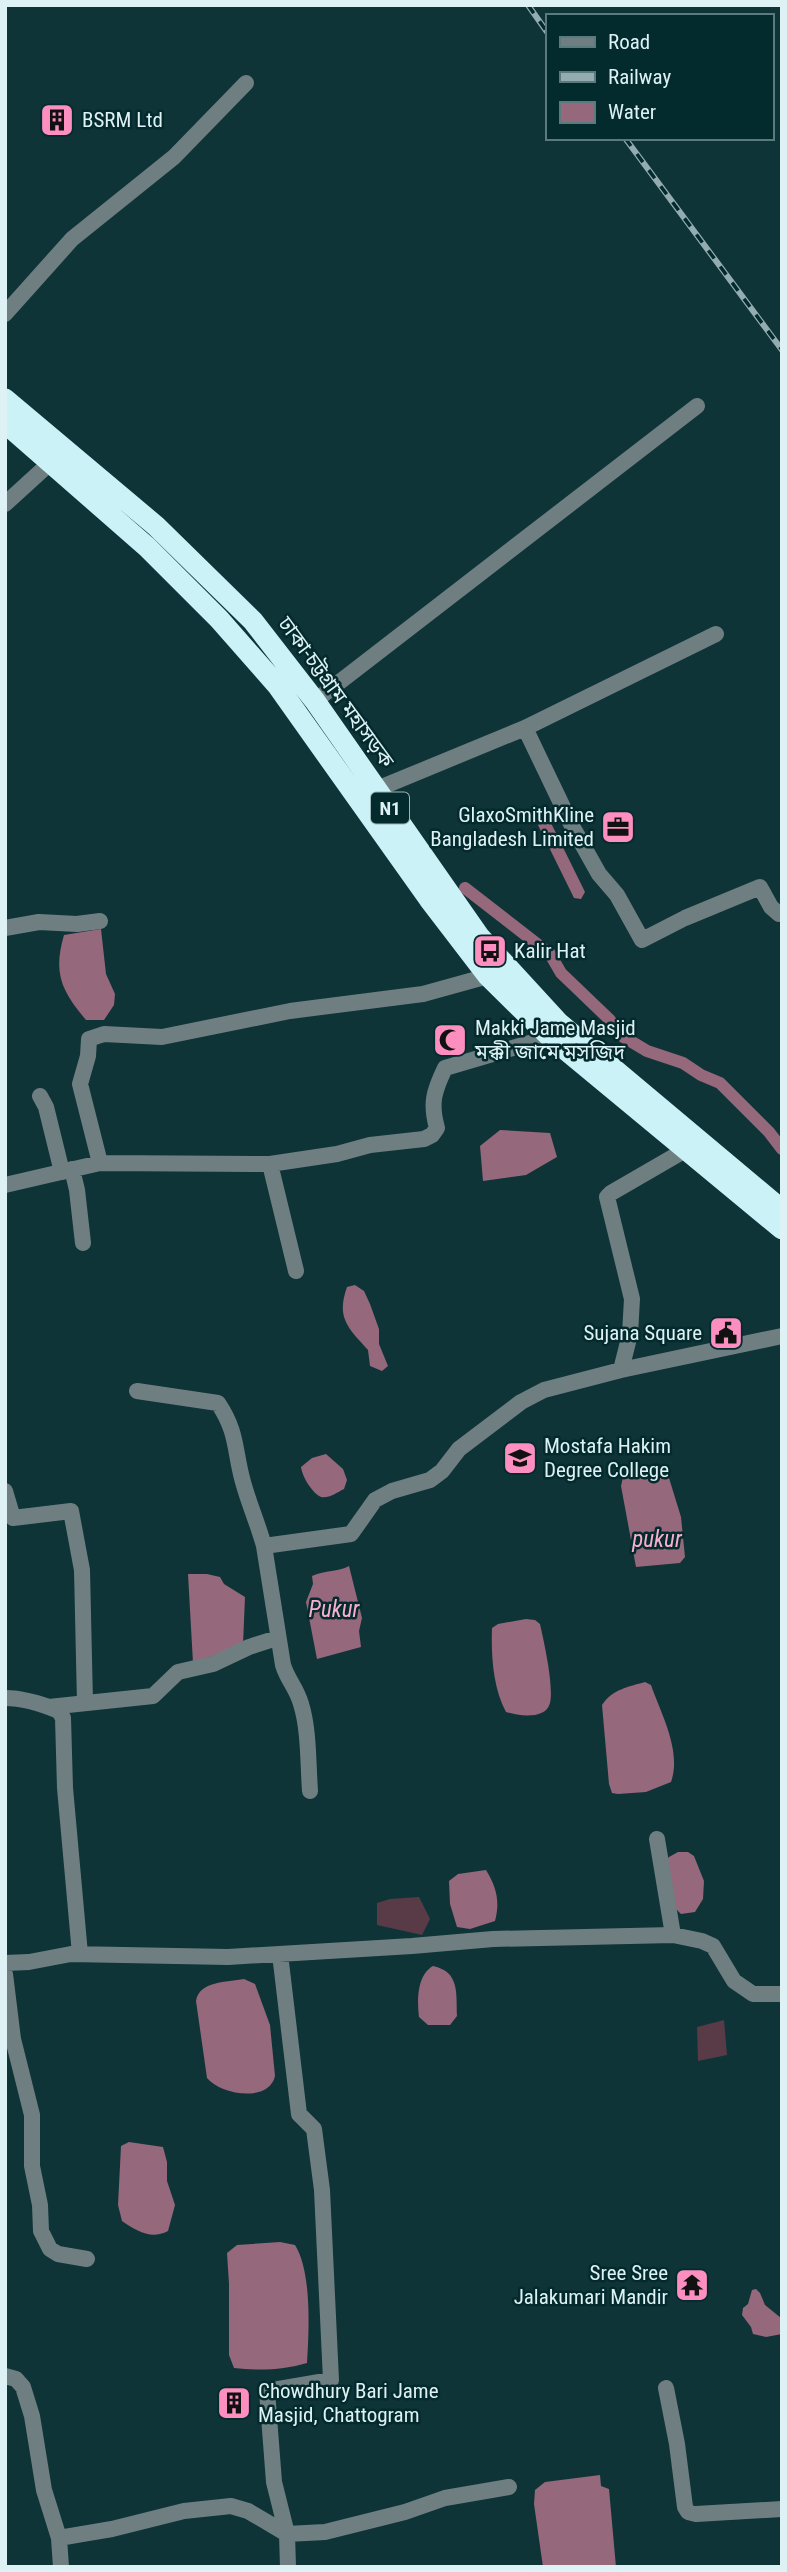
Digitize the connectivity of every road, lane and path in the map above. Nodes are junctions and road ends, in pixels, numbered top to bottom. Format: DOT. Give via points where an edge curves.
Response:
graph roads {
  1 [pos="246,83"];
  2 [pos="5,314"];
  3 [pos="5,399"];
  4 [pos="697,406"];
  5 [pos="16,424"];
  6 [pos="51,463"];
  7 [pos="5,504"];
  8 [pos="716,634"];
  9 [pos="315,701"];
  10 [pos="525,728"];
  11 [pos="377,789"];
  12 [pos="782,913"];
  13 [pos="100,921"];
  14 [pos="5,928"];
  15 [pos="488,976"];
  16 [pos="550,1037"];
  17 [pos="40,1096"];
  18 [pos="687,1149"];
  19 [pos="100,1163"];
  20 [pos="270,1164"];
  21 [pos="67,1170"];
  22 [pos="5,1185"];
  23 [pos="782,1210"];
  24 [pos="782,1229"];
  25 [pos="83,1242"];
  26 [pos="296,1271"];
  27 [pos="782,1336"];
  28 [pos="621,1370"];
  29 [pos="136,1391"];
  30 [pos="5,1491"];
  31 [pos="264,1546"];
  32 [pos="277,1638"];
  33 [pos="5,1698"];
  34 [pos="85,1703"];
  35 [pos="49,1707"];
  36 [pos="310,1791"];
  37 [pos="657,1839"];
  38 [pos="673,1936"];
  39 [pos="80,1954"];
  40 [pos="280,1954"];
  41 [pos="5,1963"];
  42 [pos="5,1974"];
  43 [pos="782,1994"];
  44 [pos="87,2259"];
  45 [pos="5,2376"];
  46 [pos="666,2388"];
  47 [pos="509,2487"];
  48 [pos="782,2509"];
  49 [pos="287,2534"];
  50 [pos="59,2538"];
  51 [pos="61,2567"];
  52 [pos="288,2567"];
  1 -- 2 [label="street" via="174,157 72,239"];
  3 -- 5 [label="highway, ঢাকা-চট্টগ্রাম মহাসড়ক / N1"];
  4 -- 9 [label="street"];
  5 -- 6 [label="highway, ঢাকা-চট্টগ্রাম মহাসড়ক / N1"];
  5 -- 9 [label="highway, ঢাকা-চট্টগ্রাম মহাসড়ক / N1" via="156,526 253,621"];
  6 -- 7 [label="street"];
  6 -- 15 [label="highway, ঢাকা-চট্টগ্রাম মহাসড়ক / N1" via="147,547 277,685"];
  8 -- 10 [label="street"];
  9 -- 11 [label="highway, ঢাকা-চট্টগ্রাম মহাসড়ক / N1"];
  10 -- 11 [label="street"];
  10 -- 12 [label="street" via="572,826 642,940 760,887 771,907"];
  11 -- 23 [label="highway, ঢাকা-চট্টগ্রাম মহাসড়ক / N1" via="479,936 559,1023"];
  13 -- 14 [label="street"];
  15 -- 16 [label="highway, ঢাকা-চট্টগ্রাম মহাসড়ক / N1"];
  15 -- 19 [label="street" via="423,994 290,1011 162,1037 104,1034 89,1039 80,1084"];
  16 -- 18 [label="highway, ঢাকা-চট্টগ্রাম মহাসড়ক / N1"];
  16 -- 20 [label="street" via="446,1068 435,1089 437,1128 424,1139"];
  17 -- 21 [label="street"];
  18 -- 24 [label="highway, ঢাকা-চট্টগ্রাম মহাসড়ক / N1"];
  18 -- 28 [label="street" via="607,1197 632,1299 631,1334"];
  19 -- 20 [label="street"];
  19 -- 21 [label="street"];
  20 -- 26 [label="street"];
  21 -- 22 [label="street"];
  21 -- 25 [label="street" via="77,1190"];
  27 -- 28 [label="street"];
  28 -- 31 [label="street" via="544,1390 521,1402 459,1449 442,1471 375,1500 351,1534"];
  29 -- 31 [label="street" via="218,1403 230,1421"];
  30 -- 34 [label="street" via="13,1518 71,1511 82,1570"];
  31 -- 32 [label="street"];
  32 -- 34 [label="street" via="213,1664 178,1672 153,1696"];
  32 -- 36 [label="street" via="288,1682 302,1707"];
  33 -- 35 [label="street"];
  34 -- 35 [label="street"];
  35 -- 39 [label="street" via="60,1711 63,1718"];
  37 -- 38 [label="street"];
  38 -- 40 [label="street" via="493,1938"];
  38 -- 43 [label="street" via="713,1946 734,1981 753,1994"];
  39 -- 40 [label="street"];
  39 -- 41 [label="street"];
  40 -- 49 [label="street" via="299,2113 314,2129 321,2177 331,2379 267,2391 274,2482"];
  42 -- 44 [label="street" via="13,2039 32,2115 32,2166 41,2231 58,2254"];
  45 -- 50 [label="street" via="23,2387"];
  46 -- 48 [label="street" via="688,2511"];
  47 -- 49 [label="street" via="445,2498 325,2532"];
  49 -- 50 [label="street" via="231,2506 184,2511"];
  49 -- 52 [label="street"];
  50 -- 51 [label="street"];
}
